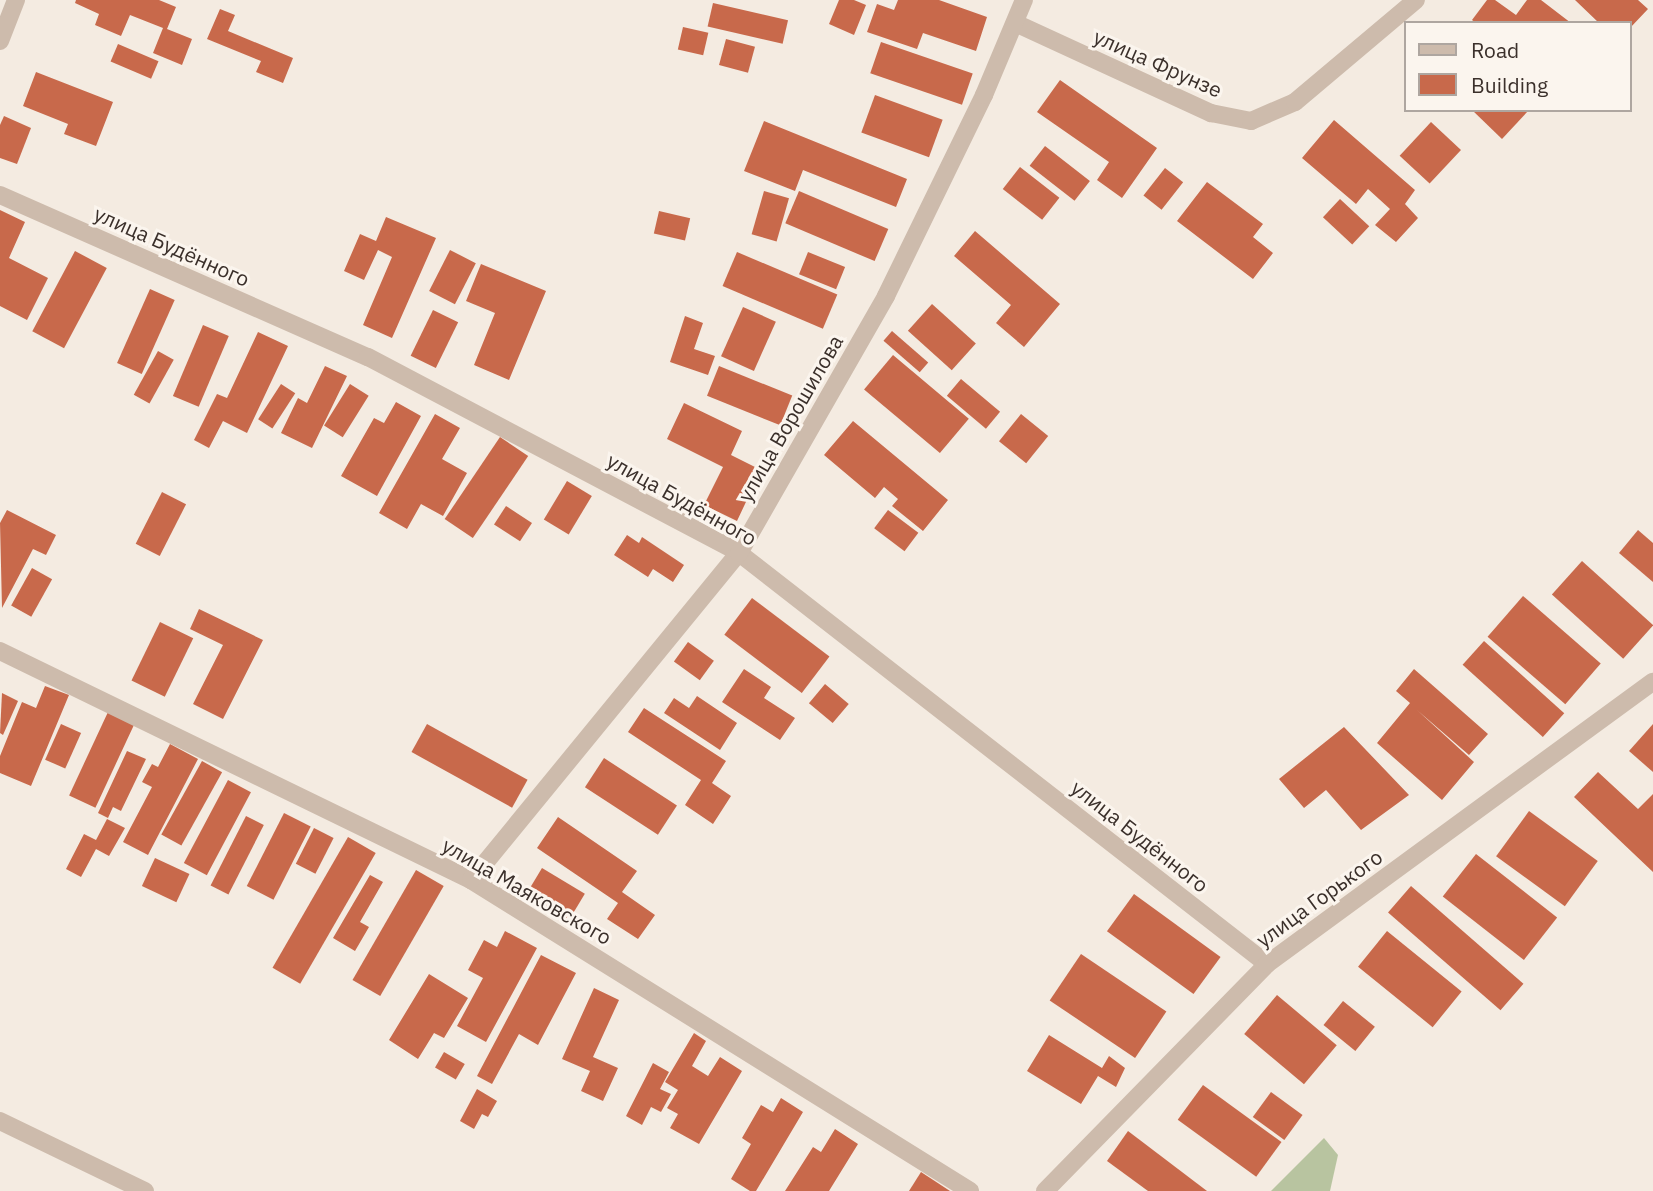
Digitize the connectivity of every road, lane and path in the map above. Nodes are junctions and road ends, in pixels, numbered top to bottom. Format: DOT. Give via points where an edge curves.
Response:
graph roads {
  1 [pos="16,0"];
  2 [pos="1024,0"];
  3 [pos="1416,0"];
  4 [pos="1015,23"];
  5 [pos="0,41"];
  6 [pos="0,195"];
  7 [pos="739,553"];
  8 [pos="0,651"];
  9 [pos="1653,682"];
  10 [pos="471,880"];
  11 [pos="1267,964"];
  12 [pos="0,1121"];
  13 [pos="145,1191"];
  14 [pos="970,1191"];
  15 [pos="1045,1191"];
  1 -- 5 [label="street"];
  2 -- 4 [label="street, улица Ворошилова"];
  3 -- 4 [label="street, улица Фрунзе" via="1295,102 1251,121 1211,113"];
  4 -- 7 [label="street, улица Ворошилова" via="886,296"];
  6 -- 7 [label="street, улица Будённого" via="368,357"];
  7 -- 10 [label="street, улица Ворошилова"];
  7 -- 11 [label="street, улица Будённого"];
  8 -- 10 [label="street, улица Маяковского"];
  9 -- 11 [label="street, улица Горького"];
  10 -- 14 [label="street, улица Маяковского"];
  11 -- 15 [label="street, улица Горького"];
  12 -- 13 [label="street"];
}
